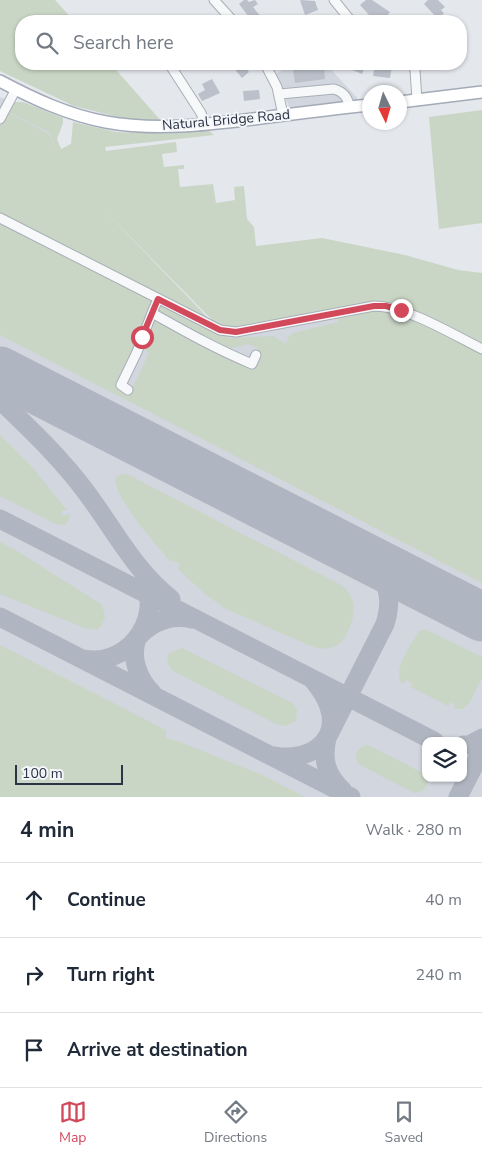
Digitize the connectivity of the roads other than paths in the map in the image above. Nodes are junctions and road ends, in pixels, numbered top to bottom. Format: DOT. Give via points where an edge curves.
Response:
graph roads {
  1 [pos="214,0"];
  2 [pos="334,0"];
  3 [pos="228,15"];
  4 [pos="346,15"];
  5 [pos="173,70"];
  6 [pos="268,70"];
  7 [pos="415,70"];
  8 [pos="0,81"];
  9 [pos="16,89"];
  10 [pos="482,92"];
  11 [pos="280,94"];
  12 [pos="417,100"];
  13 [pos="407,101"];
  14 [pos="362,106"];
  15 [pos="350,107"];
  16 [pos="284,115"];
  17 [pos="0,119"];
  18 [pos="205,124"];
  19 [pos="0,218"];
  20 [pos="158,299"];
  21 [pos="152,313"];
  22 [pos="482,349"];
  23 [pos="256,356"];
  24 [pos="128,390"];
  1 -- 3 [label="street"];
  2 -- 4 [label="street"];
  5 -- 18 [label="street"];
  6 -- 11 [label="street"];
  7 -- 12 [label="street"];
  8 -- 9 [label="main road, Natural Bridge Road"];
  9 -- 17 [label="street"];
  9 -- 18 [label="main road, Natural Bridge Road" via="74,114 106,122 165,127"];
  10 -- 12 [label="main road"];
  11 -- 15 [label="street" via="334,89 347,97"];
  11 -- 16 [label="street"];
  12 -- 13 [label="main road"];
  14 -- 15 [label="main road, Natural Bridge Road"];
  15 -- 16 [label="main road, Natural Bridge Road"];
  16 -- 18 [label="main road, Natural Bridge Road"];
  19 -- 20 [label="street"];
  20 -- 21 [label="street"];
  20 -- 22 [label="street" via="220,330 236,332 386,306"];
  21 -- 23 [label="street" via="212,347 252,364"];
  21 -- 24 [label="street" via="121,386"];
}
